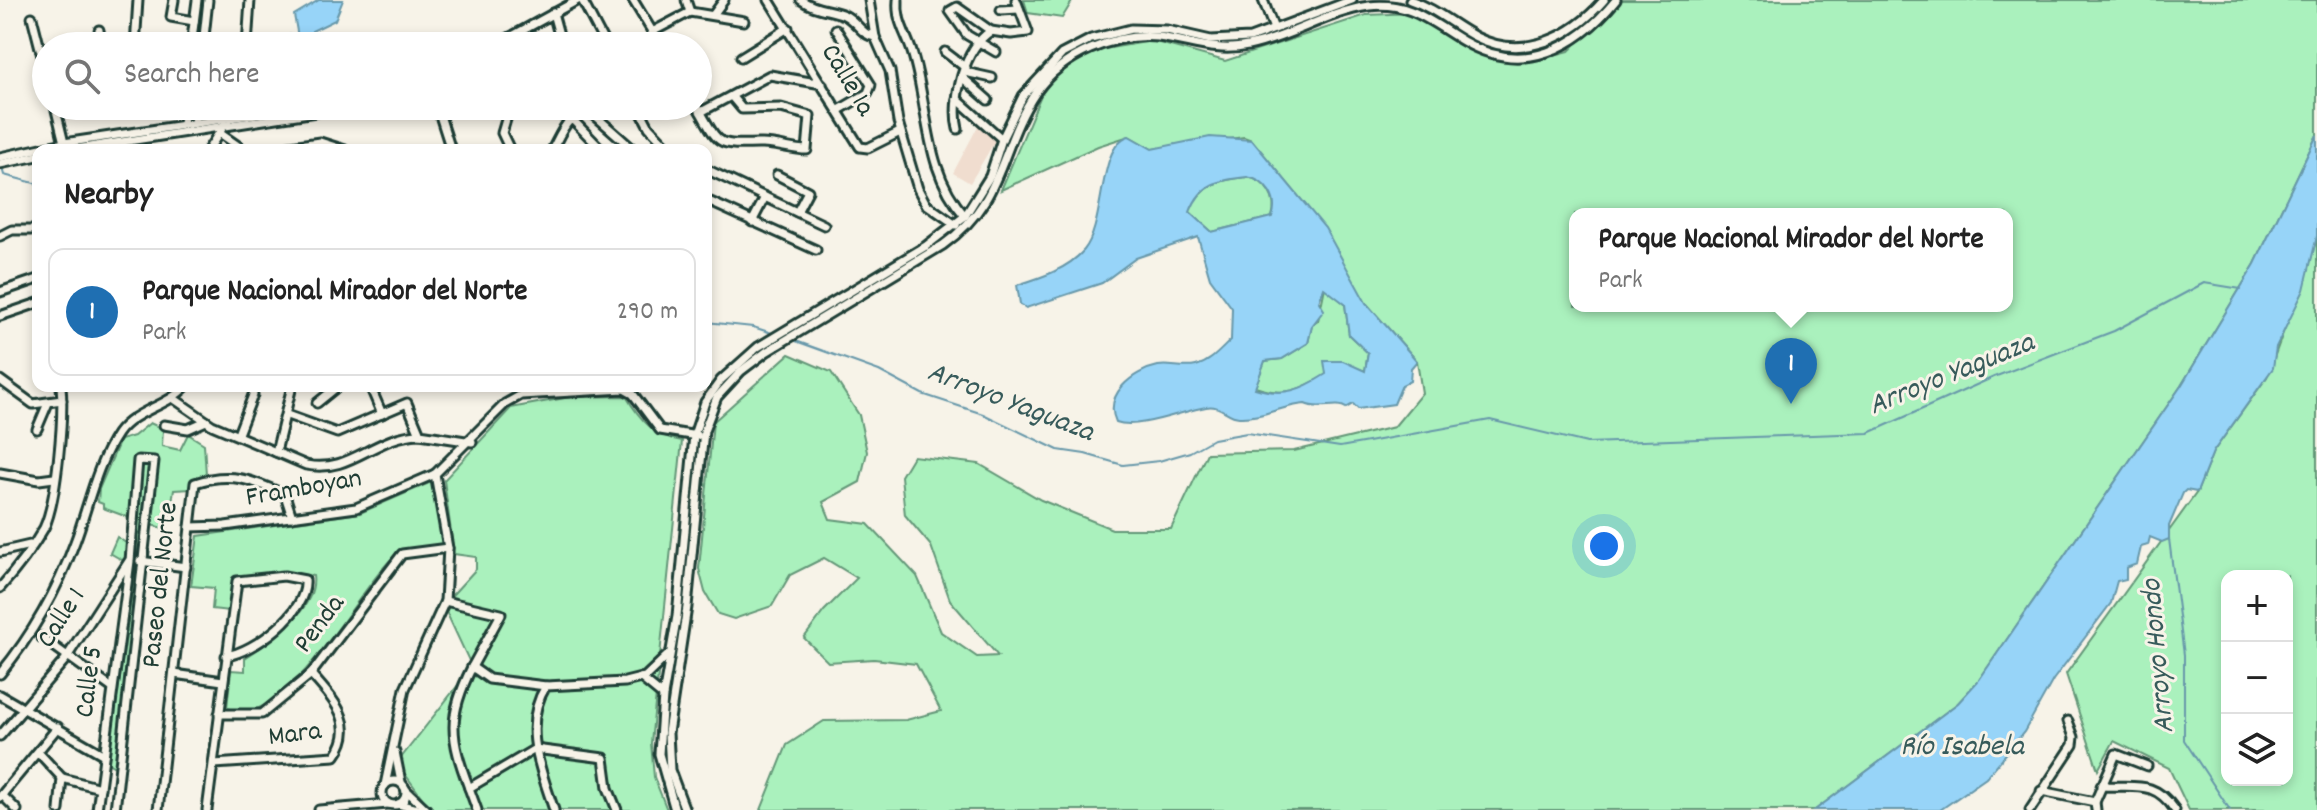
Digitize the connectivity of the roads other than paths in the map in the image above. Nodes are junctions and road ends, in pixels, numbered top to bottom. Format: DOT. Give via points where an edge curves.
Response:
graph roads {
  1 [pos="174,0"];
  2 [pos="197,0"];
  3 [pos="208,0"];
  4 [pos="250,0"];
  5 [pos="580,0"];
  6 [pos="633,0"];
  7 [pos="686,0"];
  8 [pos="724,0"];
  9 [pos="769,0"];
  10 [pos="869,0"];
  11 [pos="898,0"];
  12 [pos="1263,0"];
  13 [pos="1352,0"];
  14 [pos="1410,0"];
  15 [pos="1604,0"];
  16 [pos="1616,0"];
  17 [pos="136,1"];
  18 [pos="802,1"];
  19 [pos="957,4"];
  20 [pos="1018,4"];
  21 [pos="1001,10"];
  22 [pos="690,12"];
  23 [pos="553,13"];
  24 [pos="713,15"];
  25 [pos="32,17"];
  26 [pos="194,21"];
  27 [pos="744,21"];
  28 [pos="788,28"];
  29 [pos="836,29"];
  30 [pos="1274,29"];
  31 [pos="991,31"];
  32 [pos="36,32"];
  33 [pos="135,32"];
  34 [pos="193,32"];
  35 [pos="205,32"];
  36 [pos="248,32"];
  37 [pos="517,32"];
  38 [pos="558,32"];
  39 [pos="598,32"];
  40 [pos="652,32"];
  41 [pos="875,37"];
  42 [pos="977,43"];
  43 [pos="945,52"];
  44 [pos="996,52"];
  45 [pos="741,57"];
  46 [pos="965,73"];
  47 [pos="992,78"];
  48 [pos="822,84"];
  49 [pos="732,97"];
  50 [pos="957,99"];
  51 [pos="988,100"];
  52 [pos="712,104"];
  53 [pos="839,110"];
  54 [pos="59,120"];
  55 [pos="183,120"];
  56 [pos="194,120"];
  57 [pos="235,120"];
  58 [pos="268,120"];
  59 [pos="441,120"];
  60 [pos="506,120"];
  61 [pos="570,120"];
  62 [pos="573,120"];
  63 [pos="600,120"];
  64 [pos="645,120"];
  65 [pos="704,120"];
  66 [pos="194,123"];
  67 [pos="183,124"];
  68 [pos="224,127"];
  69 [pos="958,129"];
  70 [pos="900,132"];
  71 [pos="1002,139"];
  72 [pos="96,142"];
  73 [pos="66,144"];
  74 [pos="84,144"];
  75 [pos="212,144"];
  76 [pos="239,144"];
  77 [pos="449,144"];
  78 [pos="507,144"];
  79 [pos="556,144"];
  80 [pos="596,144"];
  81 [pos="627,144"];
  82 [pos="665,144"];
  83 [pos="32,154"];
  84 [pos="25,155"];
  85 [pos="32,156"];
  86 [pos="0,157"];
  87 [pos="0,164"];
  88 [pos="712,172"];
  89 [pos="777,175"];
  90 [pos="765,197"];
  91 [pos="712,203"];
  92 [pos="797,212"];
  93 [pos="963,214"];
  94 [pos="752,222"];
  95 [pos="953,223"];
  96 [pos="824,225"];
  97 [pos="32,230"];
  98 [pos="0,236"];
  99 [pos="816,250"];
  100 [pos="32,281"];
  101 [pos="0,292"];
  102 [pos="32,305"];
  103 [pos="833,307"];
  104 [pos="0,316"];
  105 [pos="0,380"];
  106 [pos="61,392"];
  107 [pos="180,392"];
  108 [pos="291,392"];
  109 [pos="331,392"];
  110 [pos="373,392"];
  111 [pos="556,392"];
  112 [pos="628,392"];
  113 [pos="253,395"];
  114 [pos="173,398"];
  115 [pos="62,400"];
  116 [pos="48,403"];
  117 [pos="317,403"];
  118 [pos="382,414"];
  119 [pos="287,415"];
  120 [pos="206,421"];
  121 [pos="164,425"];
  122 [pos="37,429"];
  123 [pos="238,434"];
  124 [pos="420,434"];
  125 [pos="694,435"];
  126 [pos="704,436"];
  127 [pos="472,442"];
  128 [pos="276,452"];
  129 [pos="0,473"];
  130 [pos="435,474"];
  131 [pos="54,478"];
  132 [pos="292,517"];
  133 [pos="190,527"];
  134 [pos="30,545"];
  135 [pos="448,548"];
  136 [pos="0,552"];
  137 [pos="130,561"];
  138 [pos="143,561"];
  139 [pos="186,567"];
  140 [pos="0,588"];
  141 [pos="445,601"];
  142 [pos="41,637"];
  143 [pos="670,653"];
  144 [pos="67,656"];
  145 [pos="226,656"];
  146 [pos="472,667"];
  147 [pos="0,674"];
  148 [pos="174,674"];
  149 [pos="311,674"];
  150 [pos="641,678"];
  151 [pos="223,681"];
  152 [pos="546,686"];
  153 [pos="112,688"];
  154 [pos="0,695"];
  155 [pos="663,696"];
  156 [pos="24,709"];
  157 [pos="219,714"];
  158 [pos="2068,721"];
  159 [pos="58,727"];
  160 [pos="397,734"];
  161 [pos="0,736"];
  162 [pos="535,749"];
  163 [pos="39,753"];
  164 [pos="104,755"];
  165 [pos="214,764"];
  166 [pos="103,766"];
  167 [pos="2147,766"];
  168 [pos="119,773"];
  169 [pos="62,781"];
  170 [pos="401,782"];
  171 [pos="385,785"];
  172 [pos="2101,786"];
  173 [pos="100,788"];
  174 [pos="469,788"];
  175 [pos="406,790"];
  176 [pos="2041,791"];
  177 [pos="382,794"];
  178 [pos="1,796"];
  179 [pos="394,804"];
  180 [pos="2096,806"];
  181 [pos="367,807"];
  182 [pos="17,810"];
  183 [pos="59,810"];
  184 [pos="97,810"];
  185 [pos="115,810"];
  186 [pos="158,810"];
  187 [pos="207,810"];
  188 [pos="319,810"];
  189 [pos="420,810"];
  190 [pos="427,810"];
  191 [pos="477,810"];
  192 [pos="554,810"];
  193 [pos="617,810"];
  194 [pos="675,810"];
  195 [pos="685,810"];
  196 [pos="2030,810"];
  197 [pos="2175,810"];
  1 -- 26 [label="street" via="171,17"];
  2 -- 26 [label="street"];
  3 -- 35 [label="street"];
  4 -- 36 [label="street"];
  5 -- 23 [label="street"];
  5 -- 39 [label="street"];
  6 -- 40 [label="street"];
  7 -- 22 [label="street"];
  8 -- 24 [label="street"];
  9 -- 28 [label="street, Calle 1a"];
  10 -- 41 [label="street"];
  11 -- 93 [label="street" via="897,16 913,53 932,155"];
  12 -- 30 [label="street"];
  13 -- 30 [label="street"];
  14 -- 15 [label="street" via="1489,43 1518,46 1559,38"];
  16 -- 103 [label="street" via="1578,39 1530,56 1480,49 1417,12 1382,5 1236,48 1153,37 1093,48 1059,68 1034,96 994,189 969,225"];
  17 -- 33 [label="street"];
  18 -- 41 [label="street" via="846,16"];
  19 -- 31 [label="street"];
  19 -- 42 [label="street" via="950,16"];
  20 -- 21 [label="street"];
  20 -- 31 [label="street" via="1027,34"];
  22 -- 24 [label="street"];
  22 -- 40 [label="street"];
  23 -- 37 [label="street"];
  23 -- 38 [label="street"];
  24 -- 27 [label="street"];
  25 -- 32 [label="street"];
  26 -- 34 [label="street"];
  28 -- 45 [label="street"];
  28 -- 48 [label="street, Calle 1a"];
  29 -- 53 [label="street" via="871,85 868,93"];
  30 -- 71 [label="street" via="1236,40 1145,28 1091,39 1062,54 1033,82"];
  31 -- 42 [label="street"];
  41 -- 70 [label="street" via="890,71"];
  42 -- 44 [label="street"];
  42 -- 46 [label="street"];
  43 -- 46 [label="street"];
  46 -- 47 [label="street"];
  46 -- 50 [label="street"];
  46 -- 51 [label="street"];
  48 -- 49 [label="street" via="770,75"];
  48 -- 53 [label="street, Calle 1a"];
  49 -- 52 [label="street"];
  49 -- 65 [label="street" via="742,109 781,108 810,116 807,150 732,146 709,132"];
  50 -- 69 [label="street"];
  50 -- 71 [label="street"];
  53 -- 70 [label="street, Calle 1a" via="864,149"];
  54 -- 73 [label="street"];
  55 -- 67 [label="street"];
  56 -- 66 [label="street"];
  57 -- 68 [label="street"];
  58 -- 68 [label="street"];
  59 -- 77 [label="street"];
  60 -- 78 [label="street" via="502,133"];
  61 -- 79 [label="street"];
  62 -- 80 [label="street"];
  63 -- 81 [label="street"];
  64 -- 82 [label="street"];
  66 -- 67 [label="street"];
  66 -- 68 [label="street"];
  67 -- 72 [label="street"];
  68 -- 72 [label="street"];
  68 -- 75 [label="street"];
  68 -- 76 [label="street"];
  70 -- 95 [label="street" via="920,195"];
  71 -- 93 [label="street" via="990,176"];
  72 -- 74 [label="street"];
  83 -- 84 [label="street"];
  84 -- 85 [label="street"];
  84 -- 86 [label="street"];
  84 -- 87 [label="street"];
  88 -- 90 [label="street"];
  89 -- 92 [label="street" via="811,193"];
  90 -- 92 [label="street"];
  90 -- 94 [label="street"];
  91 -- 94 [label="street"];
  92 -- 96 [label="street"];
  93 -- 95 [label="street"];
  94 -- 99 [label="street"];
  95 -- 103 [label="street"];
  97 -- 98 [label="street"];
  100 -- 101 [label="street"];
  102 -- 104 [label="street"];
  103 -- 125 [label="street" via="758,347 721,380 705,402"];
  103 -- 126 [label="street" via="724,387 706,418"];
  105 -- 116 [label="street" via="23,399"];
  106 -- 115 [label="street"];
  107 -- 114 [label="street"];
  108 -- 119 [label="street"];
  109 -- 117 [label="street"];
  110 -- 118 [label="street"];
  111 -- 127 [label="street, Framboyan" via="521,395 505,404"];
  112 -- 125 [label="street, Framboyan" via="660,430"];
  113 -- 123 [label="street"];
  114 -- 120 [label="street"];
  114 -- 147 [label="street" via="133,418 114,440 56,591"];
  115 -- 116 [label="street"];
  115 -- 131 [label="street"];
  116 -- 122 [label="street"];
  118 -- 119 [label="street" via="337,433"];
  118 -- 124 [label="street" via="407,403"];
  119 -- 128 [label="street"];
  120 -- 121 [label="street" via="188,429"];
  120 -- 123 [label="street"];
  123 -- 128 [label="street"];
  124 -- 127 [label="street"];
  124 -- 128 [label="street" via="390,437 332,468 306,465"];
  125 -- 126 [label="street, Framboyan"];
  125 -- 143 [label="street"];
  126 -- 195 [label="street" via="668,733 670,770"];
  127 -- 130 [label="street, Framboyan"];
  129 -- 131 [label="street"];
  130 -- 132 [label="street, Framboyan" via="356,508"];
  130 -- 135 [label="street"];
  131 -- 134 [label="street" via="44,527"];
  132 -- 133 [label="street, Framboyan"];
  132 -- 133 [label="street, Paseo del Norte" via="285,495 249,478 217,475 195,483"];
  133 -- 139 [label="street, Paseo del Norte"];
  134 -- 136 [label="street"];
  134 -- 140 [label="street" via="21,565"];
  135 -- 141 [label="street"];
  135 -- 149 [label="street, Penda" via="402,554"];
  137 -- 138 [label="street"];
  137 -- 138 [label="street, Calle 5" via="138,460 154,461"];
  137 -- 144 [label="street, Calle 1"];
  137 -- 153 [label="street, Calle 5"];
  138 -- 139 [label="street"];
  138 -- 168 [label="street"];
  139 -- 148 [label="street, Paseo del Norte"];
  141 -- 146 [label="street" via="501,614"];
  141 -- 160 [label="street" via="405,689"];
  142 -- 144 [label="street"];
  143 -- 150 [label="street"];
  143 -- 155 [label="street"];
  144 -- 153 [label="street"];
  144 -- 156 [label="street, Calle 1"];
  145 -- 145 [label="street" via="244,653 279,626 295,609 305,580 284,576 237,581"];
  145 -- 151 [label="street"];
  146 -- 152 [label="street" via="489,679"];
  146 -- 174 [label="street" via="454,711 452,736"];
  148 -- 151 [label="street"];
  148 -- 186 [label="street, Paseo del Norte"];
  149 -- 157 [label="street, Penda" via="262,714"];
  149 -- 165 [label="street, Mara" via="342,711 345,723 335,756"];
  150 -- 152 [label="street"];
  150 -- 155 [label="street"];
  151 -- 157 [label="street"];
  152 -- 162 [label="street" via="538,700"];
  153 -- 164 [label="street, Calle 5"];
  154 -- 156 [label="street"];
  155 -- 194 [label="street" via="659,754"];
  156 -- 159 [label="street"];
  156 -- 161 [label="street, Calle 1"];
  157 -- 165 [label="street"];
  158 -- 176 [label="street" via="2073,745"];
  159 -- 163 [label="street"];
  159 -- 164 [label="street"];
  160 -- 170 [label="street"];
  160 -- 171 [label="street"];
  162 -- 174 [label="street"];
  162 -- 192 [label="street"];
  162 -- 193 [label="street" via="604,758"];
  163 -- 169 [label="street"];
  163 -- 178 [label="street"];
  164 -- 166 [label="street, Calle 5"];
  165 -- 187 [label="street"];
  166 -- 168 [label="street"];
  166 -- 173 [label="street, Calle 5"];
  167 -- 172 [label="street" via="2116,754"];
  168 -- 185 [label="street"];
  169 -- 173 [label="street"];
  169 -- 183 [label="street"];
  170 -- 171 [label="street"];
  170 -- 175 [label="street"];
  171 -- 177 [label="street"];
  172 -- 180 [label="street"];
  172 -- 197 [label="street" via="2155,788"];
  173 -- 184 [label="street, Calle 5"];
  174 -- 191 [label="street"];
  175 -- 179 [label="street" via="405,799"];
  175 -- 190 [label="street"];
  176 -- 180 [label="street"];
  176 -- 196 [label="street"];
  177 -- 179 [label="street"];
  177 -- 181 [label="street"];
  178 -- 182 [label="street"];
  179 -- 181 [label="street"];
  179 -- 189 [label="street"];
  181 -- 188 [label="street"];
}
